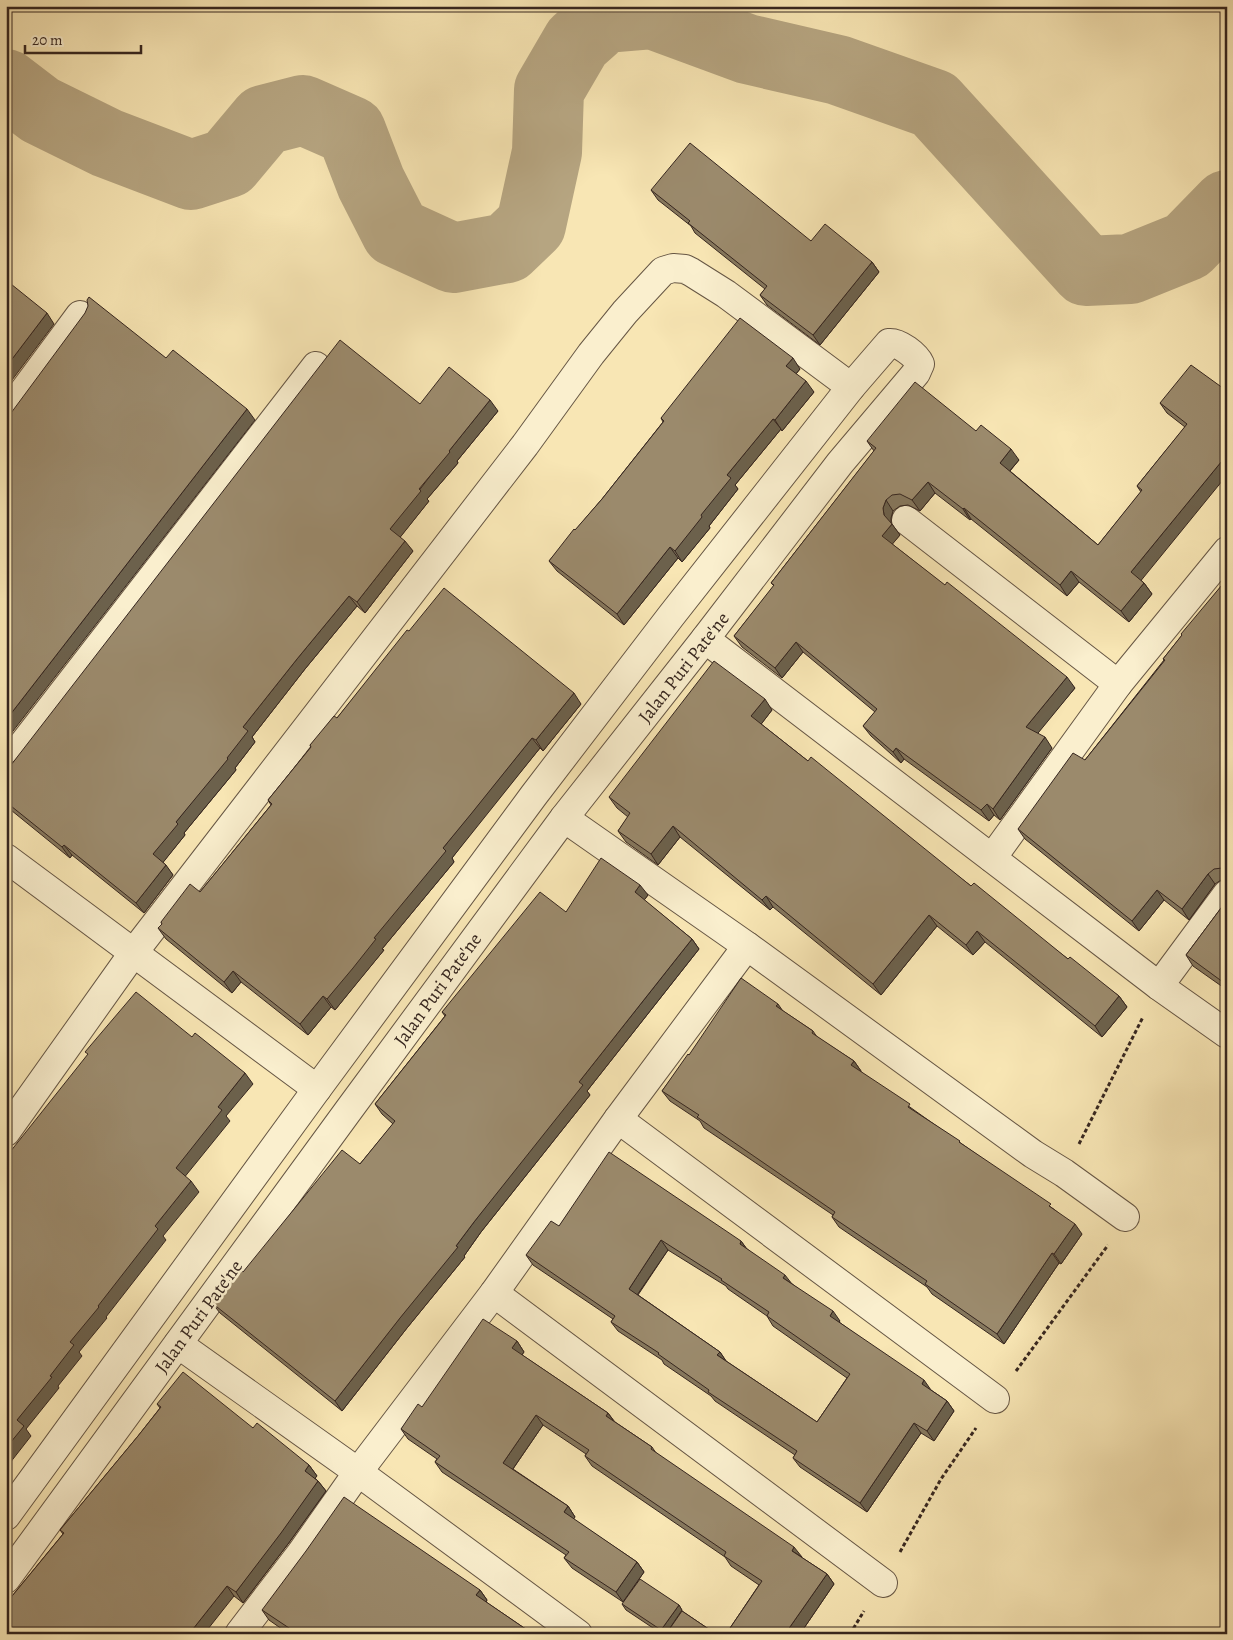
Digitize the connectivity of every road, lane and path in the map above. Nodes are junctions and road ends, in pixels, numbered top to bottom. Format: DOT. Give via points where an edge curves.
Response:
graph roads {
  1 [pos="80,315"];
  2 [pos="316,366"];
  3 [pos="851,387"];
  4 [pos="6,415"];
  5 [pos="906,520"];
  6 [pos="1227,551"];
  7 [pos="705,639"];
  8 [pos="1118,684"];
  9 [pos="599,712"];
  10 [pos="630,735"];
  11 [pos="6,766"];
  12 [pos="564,818"];
  13 [pos="6,858"];
  14 [pos="992,858"];
  15 [pos="1227,894"];
  16 [pos="747,946"];
  17 [pos="134,952"];
  18 [pos="1159,986"];
  19 [pos="1227,1034"];
  20 [pos="317,1089"];
  21 [pos="618,1118"];
  22 [pos="6,1132"];
  23 [pos="1064,1173"];
  24 [pos="241,1194"];
  25 [pos="272,1216"];
  26 [pos="1125,1217"];
  27 [pos="494,1293"];
  28 [pos="178,1344"];
  29 [pos="995,1399"];
  30 [pos="358,1472"];
  31 [pos="6,1516"];
  32 [pos="6,1579"];
  33 [pos="883,1583"];
  34 [pos="239,1634"];
  35 [pos="578,1634"];
  1 -- 4 [label="street"];
  2 -- 11 [label="street"];
  3 -- 7 [label="street, Jalan Puri Pate'ne" via="892,342 918,359 920,364"];
  3 -- 9 [label="street, Jalan Puri Pate'ne"];
  3 -- 17 [label="street" via="698,276 685,269 673,268 663,272 591,354 525,445"];
  5 -- 8 [label="street"];
  6 -- 8 [label="street"];
  7 -- 10 [label="street, Jalan Puri Pate'ne"];
  7 -- 14 [label="street"];
  8 -- 14 [label="street"];
  9 -- 10 [label="street"];
  9 -- 20 [label="street, Jalan Puri Pate'ne"];
  10 -- 12 [label="street, Jalan Puri Pate'ne"];
  12 -- 16 [label="street"];
  12 -- 25 [label="street, Jalan Puri Pate'ne"];
  13 -- 17 [label="street"];
  14 -- 18 [label="street"];
  15 -- 18 [label="street"];
  16 -- 21 [label="street"];
  16 -- 23 [label="street" via="1033,1154"];
  17 -- 20 [label="street"];
  17 -- 22 [label="street"];
  18 -- 19 [label="street"];
  18 -- 23 [label="path"];
  20 -- 24 [label="street, Jalan Puri Pate'ne"];
  21 -- 27 [label="street"];
  21 -- 29 [label="street"];
  23 -- 26 [label="street"];
  24 -- 25 [label="street"];
  24 -- 31 [label="street, Jalan Puri Pate'ne"];
  25 -- 28 [label="street, Jalan Puri Pate'ne"];
  27 -- 30 [label="street"];
  27 -- 33 [label="street"];
  28 -- 30 [label="street"];
  28 -- 32 [label="street, Jalan Puri Pate'ne"];
  30 -- 34 [label="street"];
  30 -- 35 [label="street"];
}
